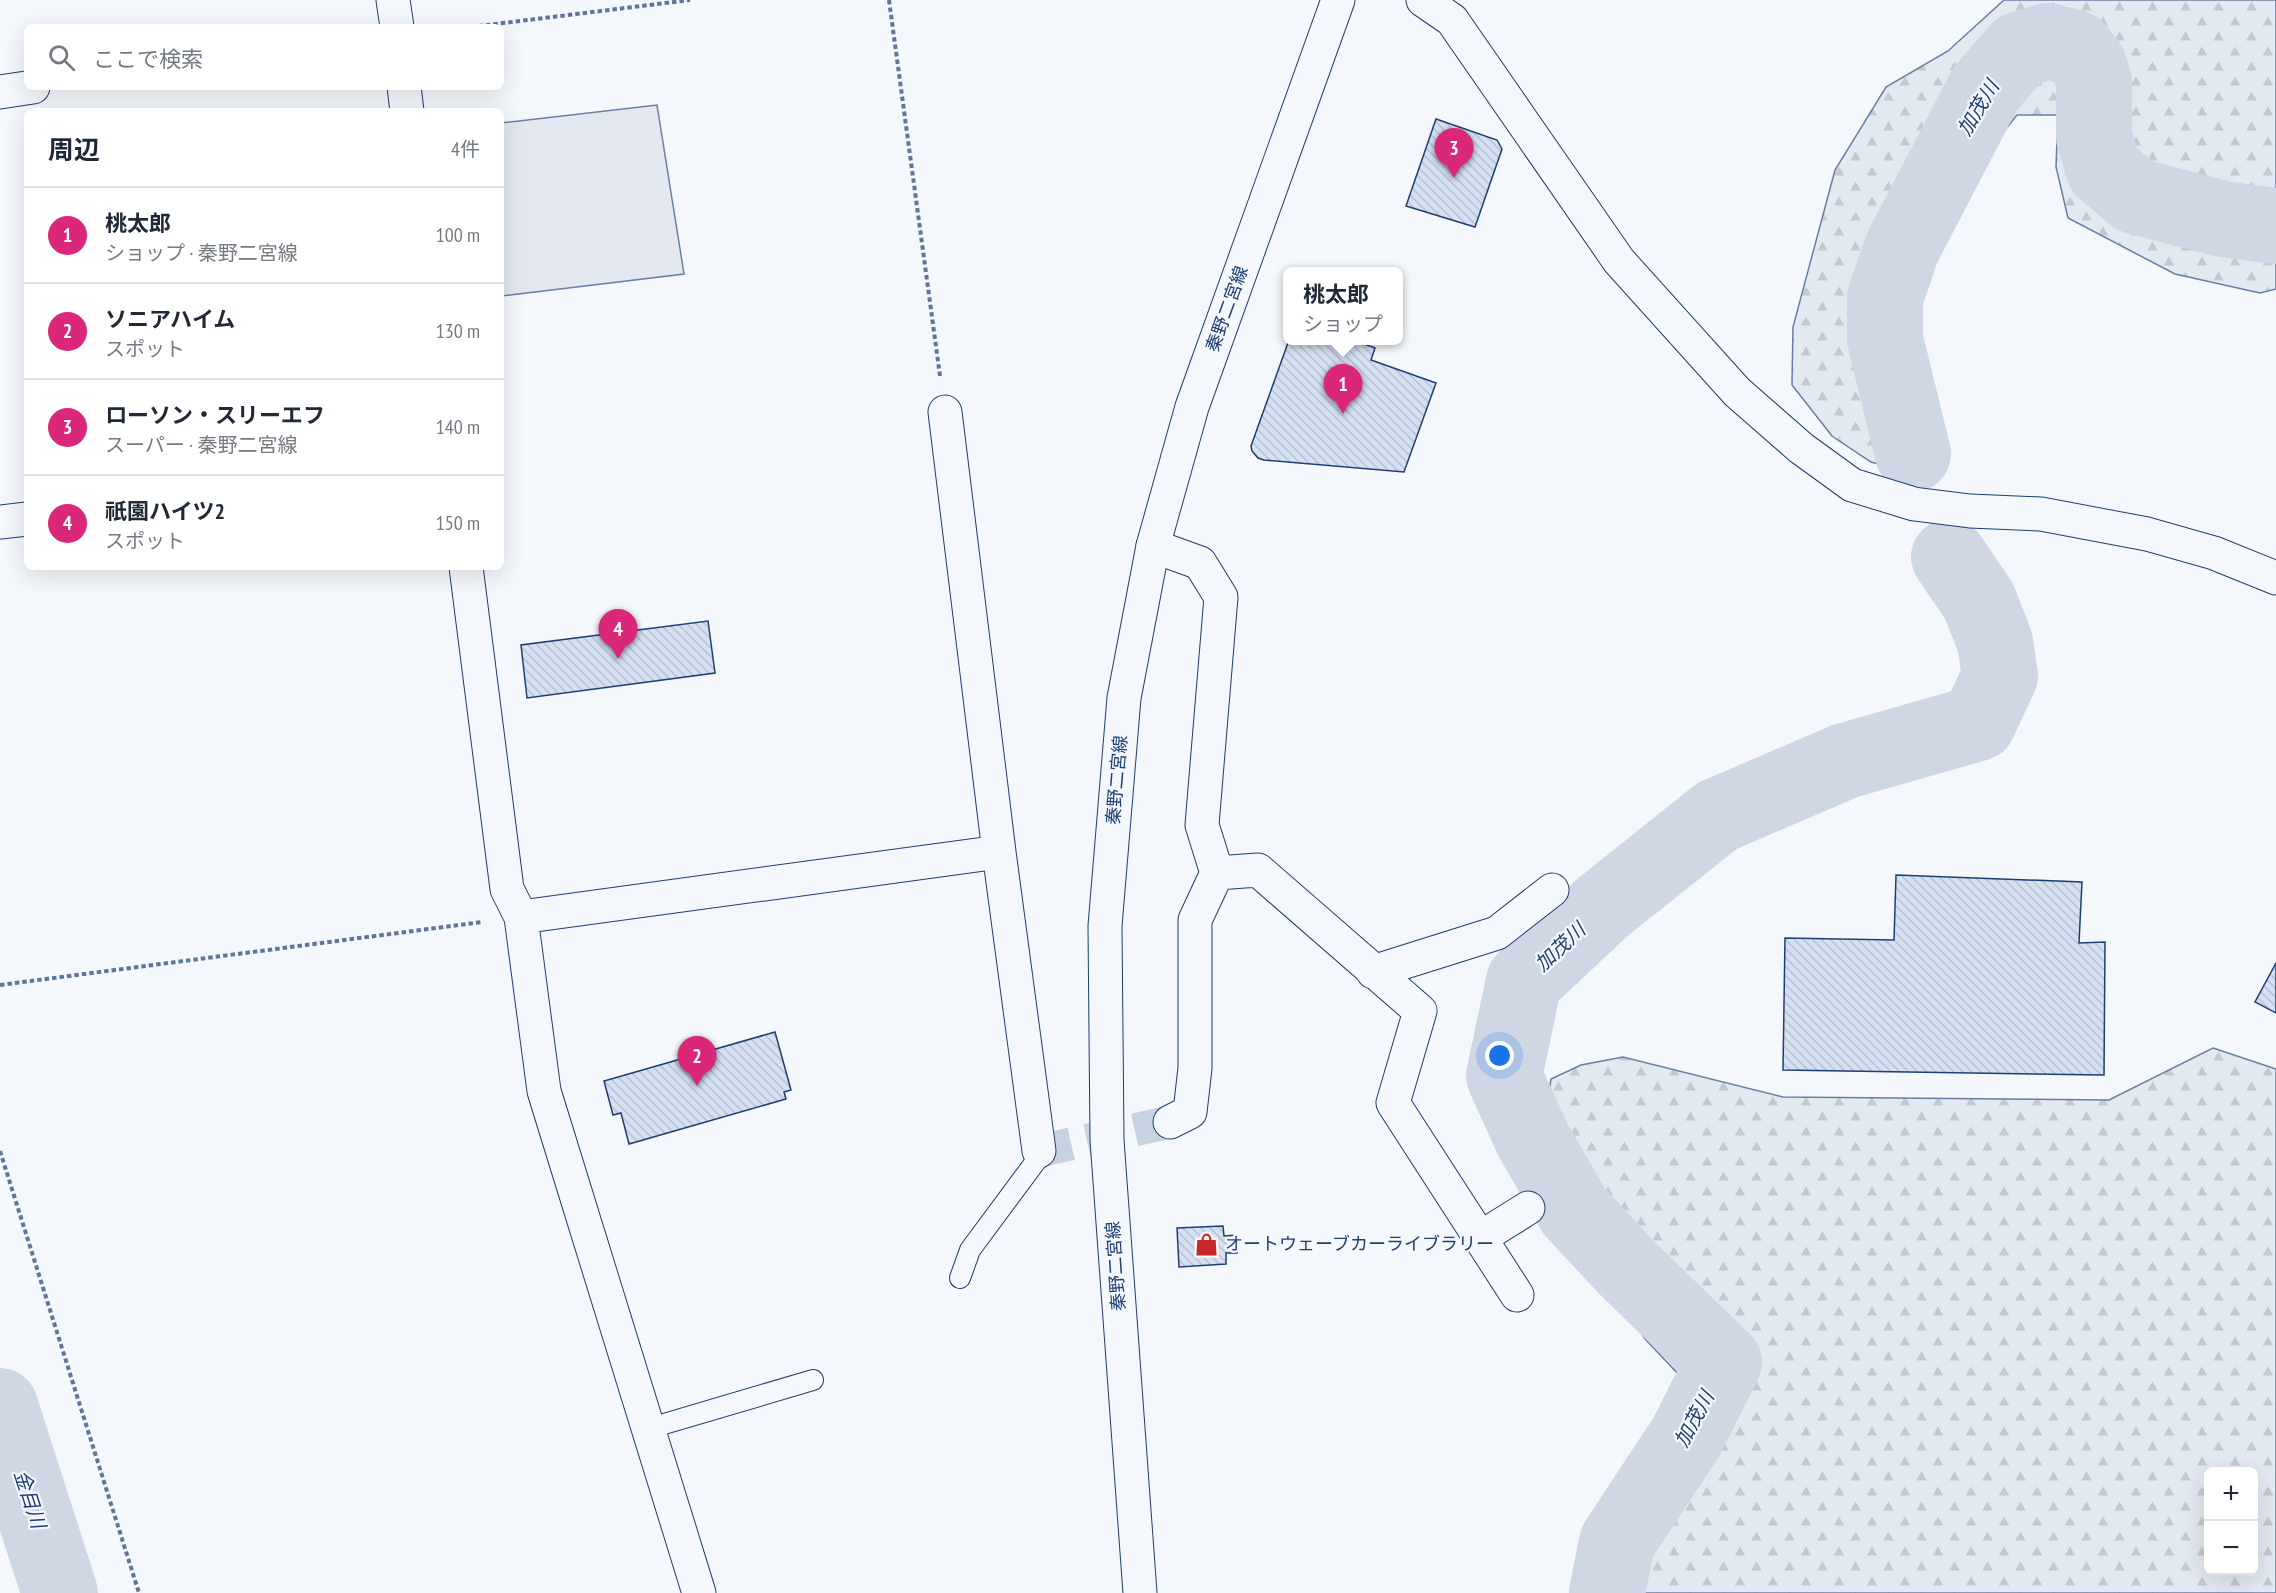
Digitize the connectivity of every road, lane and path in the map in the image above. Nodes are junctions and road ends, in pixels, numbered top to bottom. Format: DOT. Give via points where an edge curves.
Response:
graph roads {
  1 [pos="393,0"];
  2 [pos="690,0"];
  3 [pos="889,0"];
  4 [pos="1338,0"];
  5 [pos="1423,0"];
  6 [pos="397,24"];
  7 [pos="495,24"];
  8 [pos="24,88"];
  9 [pos="404,90"];
  10 [pos="0,92"];
  11 [pos="407,108"];
  12 [pos="945,412"];
  13 [pos="24,519"];
  14 [pos="0,522"];
  15 [pos="1153,546"];
  16 [pos="466,570"];
  17 [pos="2276,578"];
  18 [pos="999,852"];
  19 [pos="1217,873"];
  20 [pos="1552,890"];
  21 [pos="521,917"];
  22 [pos="1373,972"];
  23 [pos="0,985"];
  24 [pos="1170,1122"];
  25 [pos="1039,1150"];
  26 [pos="0,1151"];
  27 [pos="1528,1208"];
  28 [pos="1480,1238"];
  29 [pos="960,1278"];
  30 [pos="1517,1295"];
  31 [pos="813,1380"];
  32 [pos="647,1429"];
  33 [pos="139,1593"];
  34 [pos="699,1593"];
  35 [pos="1140,1593"];
  1 -- 6 [label="street"];
  2 -- 7 [label="path"];
  3 -- 12 [label="path"];
  4 -- 15 [label="street, 秦野二宮線" via="1192,407"];
  5 -- 17 [label="street" via="1452,20 1619,261 1737,392 1801,448 1852,485 1914,504 2041,514 2147,534 2214,553"];
  8 -- 10 [label="street"];
  9 -- 11 [label="street"];
  12 -- 18 [label="street"];
  13 -- 14 [label="street"];
  15 -- 19 [label="street" via="1200,563 1221,597 1202,825"];
  15 -- 35 [label="street, 秦野二宮線" via="1124,698 1105,926 1107,1140"];
  16 -- 21 [label="street" via="507,889"];
  18 -- 21 [label="street"];
  18 -- 25 [label="street"];
  19 -- 22 [label="street" via="1258,870"];
  19 -- 24 [label="street" via="1195,920 1195,1068 1190,1112"];
  20 -- 22 [label="street" via="1497,933"];
  21 -- 23 [label="path"];
  21 -- 32 [label="street" via="544,1091"];
  22 -- 28 [label="street" via="1420,1011 1392,1103"];
  25 -- 29 [label="lane" via="1039,1156 970,1250"];
  26 -- 33 [label="path"];
  27 -- 28 [label="street"];
  28 -- 30 [label="street"];
  31 -- 32 [label="lane"];
  32 -- 34 [label="street"];
}
